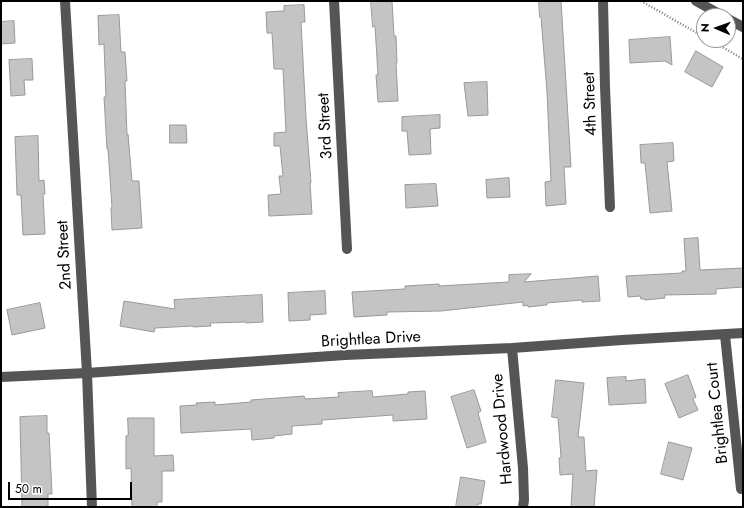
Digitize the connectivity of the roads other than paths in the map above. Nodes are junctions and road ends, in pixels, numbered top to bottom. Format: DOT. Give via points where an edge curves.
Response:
graph roads {
  1 [pos="65,1"];
  2 [pos="334,1"];
  3 [pos="603,1"];
  4 [pos="696,1"];
  5 [pos="709,8"];
  6 [pos="610,207"];
  7 [pos="347,248"];
  8 [pos="743,333"];
  9 [pos="725,335"];
  10 [pos="512,348"];
  11 [pos="87,373"];
  12 [pos="1,378"];
  13 [pos="741,489"];
  14 [pos="92,507"];
  15 [pos="523,507"];
  1 -- 11 [label="street, 2nd Street"];
  2 -- 7 [label="street, 3rd Street"];
  3 -- 6 [label="street, 4th Street"];
  4 -- 5 [label="street"];
  8 -- 9 [label="street, Brightlea Drive"];
  9 -- 10 [label="street, Brightlea Drive"];
  9 -- 13 [label="street, Brightlea Court"];
  10 -- 11 [label="street, Brightlea Drive" via="345,355"];
  10 -- 15 [label="street, Hardwood Drive" via="523,468"];
  11 -- 12 [label="street, Brightlea Drive"];
  11 -- 14 [label="street, 2nd Street"];
}
